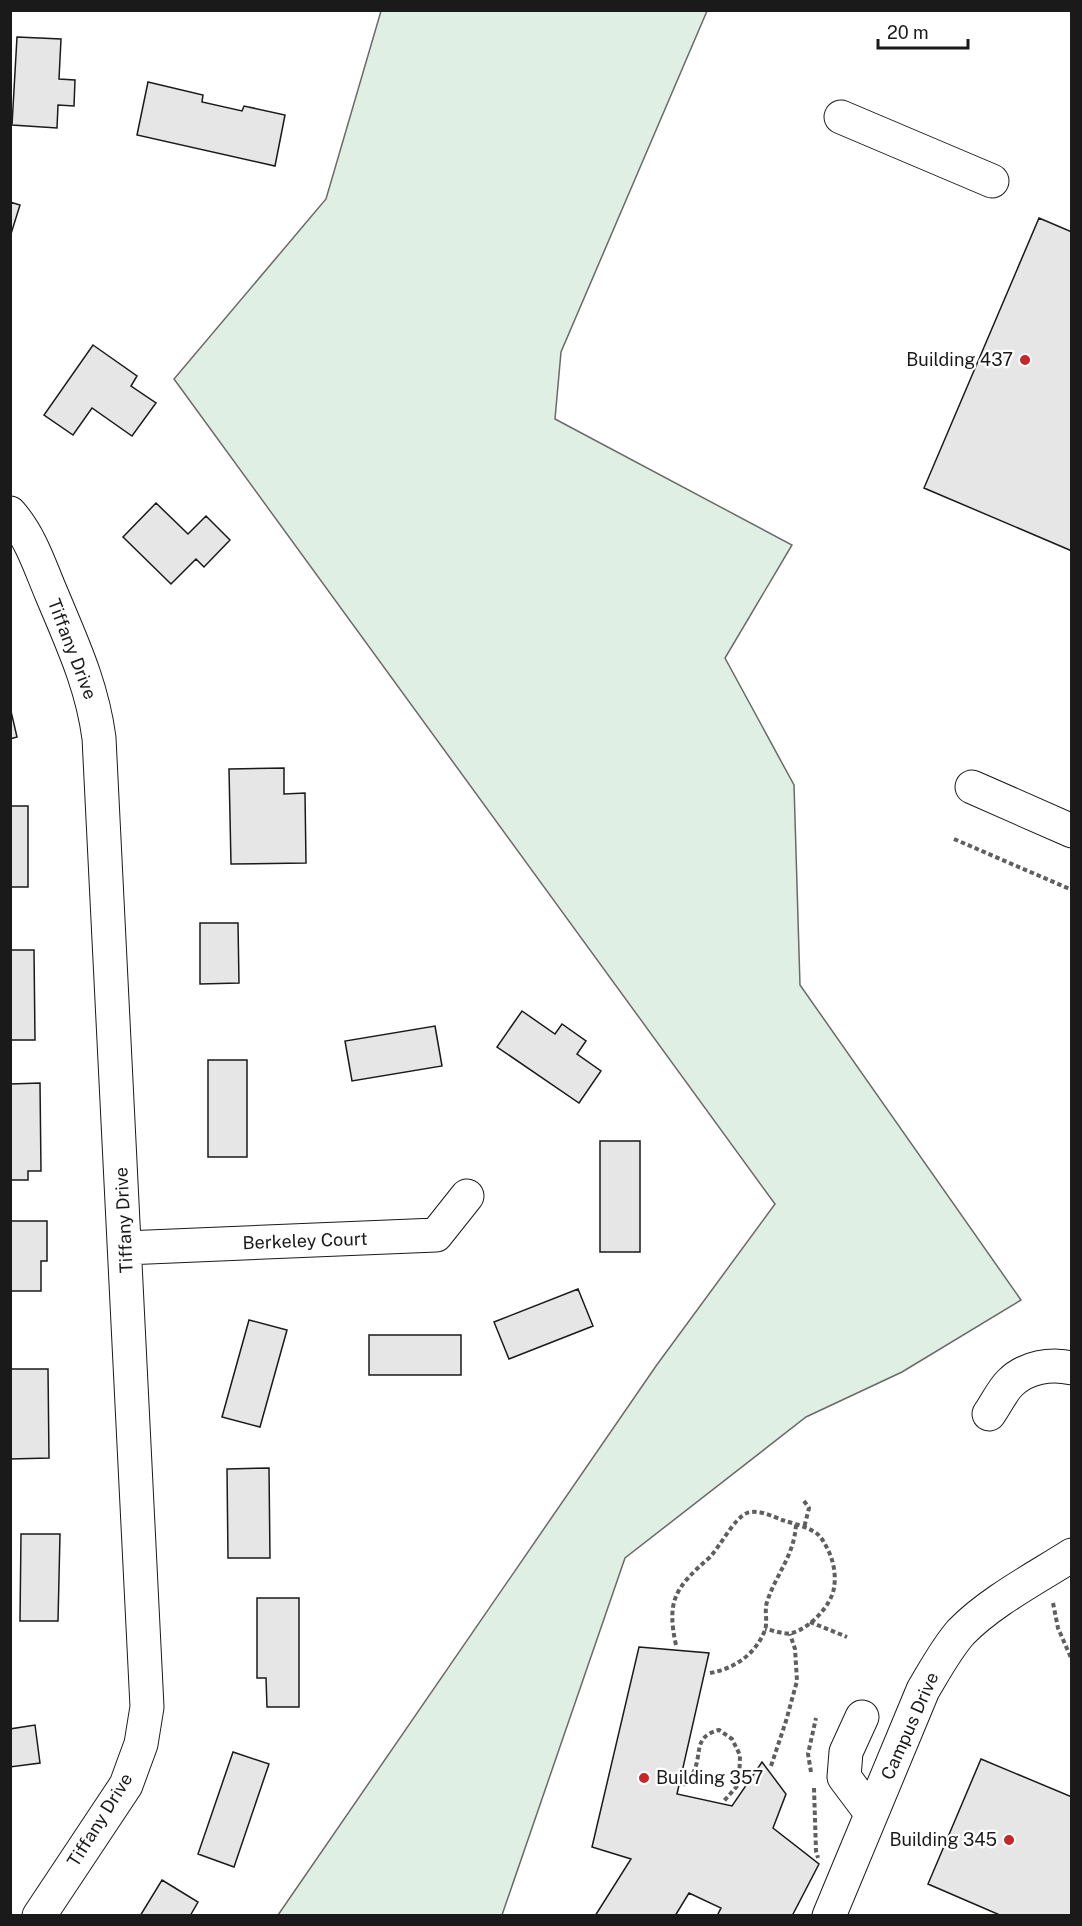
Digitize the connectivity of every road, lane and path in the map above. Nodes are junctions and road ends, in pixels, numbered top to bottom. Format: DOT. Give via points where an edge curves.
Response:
graph roads {
  1 [pos="841,117"];
  2 [pos="992,181"];
  3 [pos="10,513"];
  4 [pos="972,787"];
  5 [pos="1071,831"];
  6 [pos="954,839"];
  7 [pos="1071,890"];
  8 [pos="467,1196"];
  9 [pos="125,1248"];
  10 [pos="1071,1368"];
  11 [pos="989,1414"];
  12 [pos="804,1501"];
  13 [pos="796,1525"];
  14 [pos="804,1528"];
  15 [pos="1071,1555"];
  16 [pos="1051,1594"];
  17 [pos="810,1622"];
  18 [pos="765,1629"];
  19 [pos="790,1633"];
  20 [pos="848,1637"];
  21 [pos="676,1645"];
  22 [pos="1071,1660"];
  23 [pos="710,1673"];
  24 [pos="862,1717"];
  25 [pos="816,1718"];
  26 [pos="771,1766"];
  27 [pos="812,1777"];
  28 [pos="683,1785"];
  29 [pos="814,1788"];
  30 [pos="723,1802"];
  31 [pos="871,1813"];
  32 [pos="819,1862"];
  33 [pos="39,1916"];
  34 [pos="829,1916"];
  1 -- 2 [label="street"];
  3 -- 9 [label="street, Tiffany Drive" via="30,541 86,675 96,715"];
  4 -- 5 [label="street"];
  6 -- 7 [label="path"];
  8 -- 9 [label="street, Berkeley Court" via="436,1235"];
  9 -- 33 [label="street, Tiffany Drive" via="147,1707 141,1744 126,1785"];
  10 -- 11 [label="street" via="1058,1365 1034,1369 1011,1382"];
  12 -- 14 [label="path" via="809,1508"];
  13 -- 14 [label="path"];
  13 -- 18 [label="path" via="788,1559 766,1603"];
  13 -- 21 [label="path" via="763,1513 749,1512 740,1517 716,1551 677,1591 672,1628"];
  14 -- 17 [label="path" via="824,1541 834,1562 834,1588 824,1610"];
  15 -- 31 [label="street, Campus Drive" via="987,1610 942,1656 923,1690"];
  16 -- 22 [label="path" via="1058,1628"];
  17 -- 19 [label="path"];
  17 -- 20 [label="path"];
  18 -- 19 [label="path"];
  18 -- 23 [label="path" via="745,1659 726,1671"];
  19 -- 26 [label="path" via="797,1681"];
  24 -- 31 [label="street" via="846,1752 844,1777"];
  25 -- 27 [label="path" via="808,1754"];
  28 -- 30 [label="path" via="692,1775 699,1744 709,1733 719,1730 732,1739 740,1755 739,1784"];
  29 -- 32 [label="path"];
  31 -- 34 [label="street, Campus Drive"];
}
